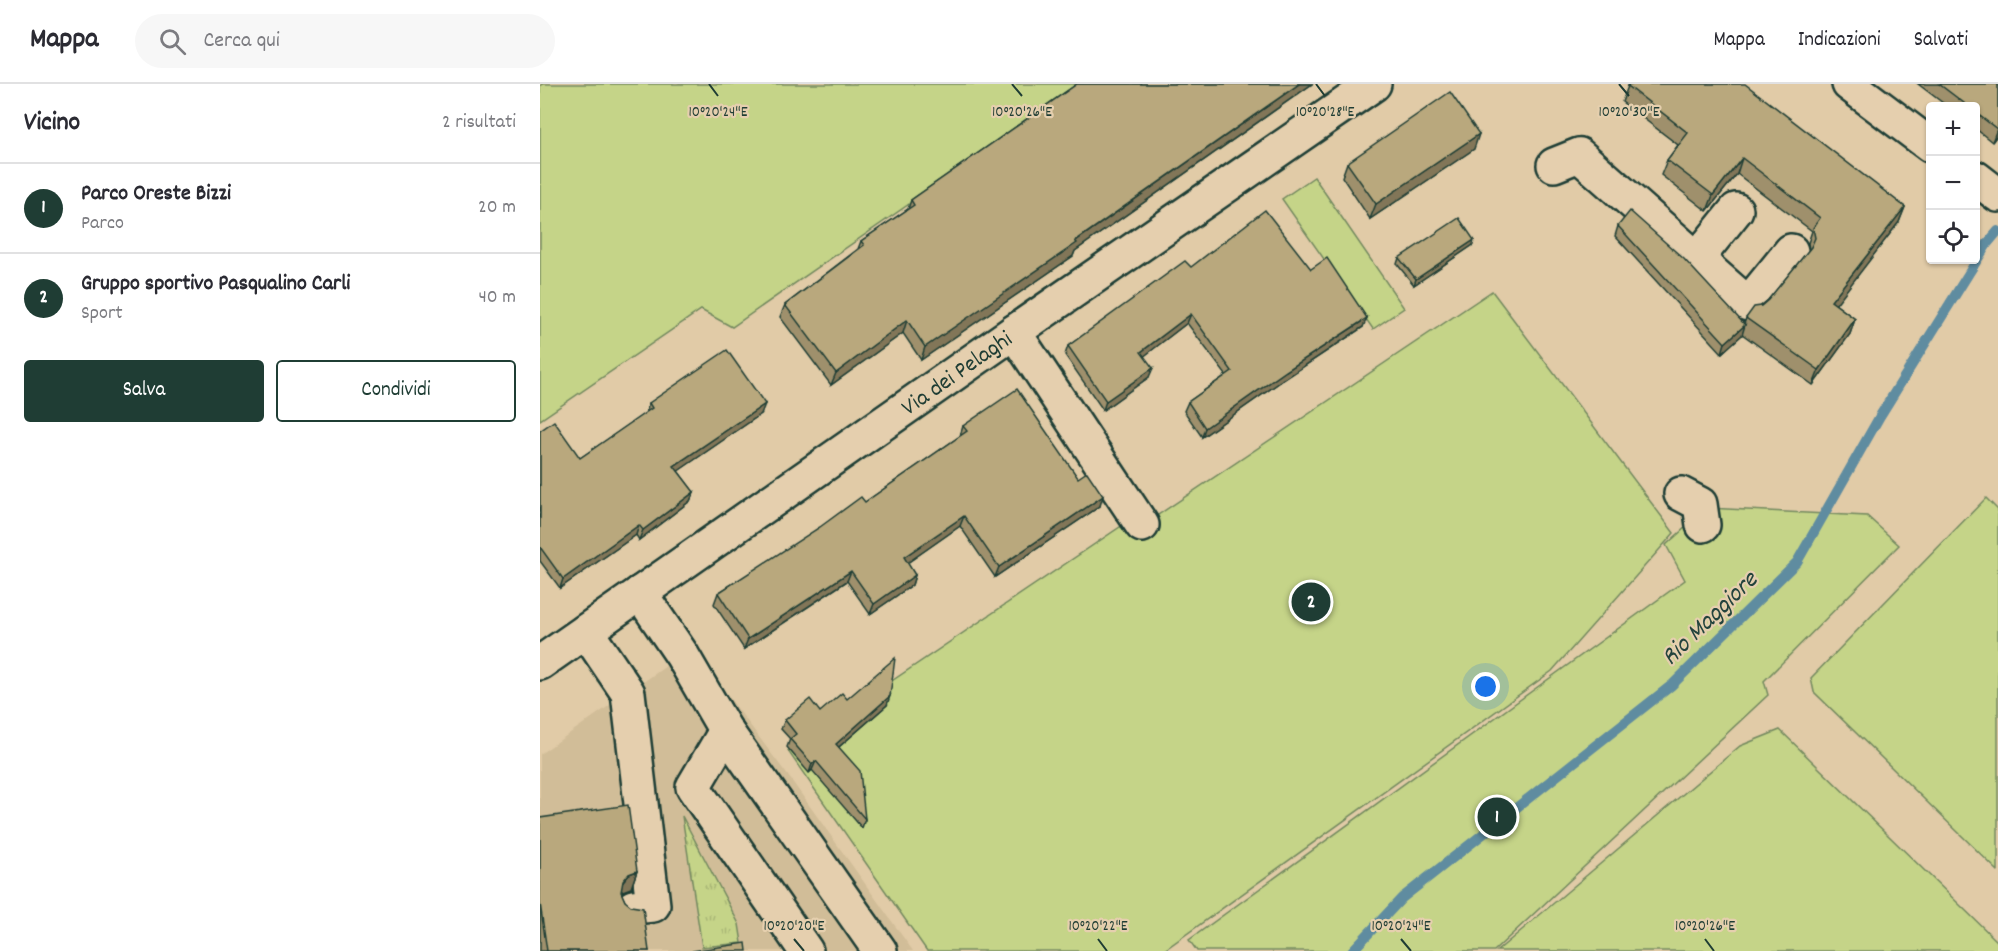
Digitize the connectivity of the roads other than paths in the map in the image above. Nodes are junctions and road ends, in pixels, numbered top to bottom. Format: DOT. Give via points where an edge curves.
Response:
graph roads {
  1 [pos="1374,84"];
  2 [pos="1849,84"];
  3 [pos="1926,142"];
  4 [pos="1554,165"];
  5 [pos="1736,210"];
  6 [pos="1791,250"];
  7 [pos="1696,260"];
  8 [pos="1014,333"];
  9 [pos="1143,525"];
  10 [pos="647,588"];
  11 [pos="586,631"];
  12 [pos="540,663"];
  13 [pos="726,730"];
  14 [pos="633,907"];
  15 [pos="806,951"];
  16 [pos="830,951"];
  17 [pos="855,951"];
  18 [pos="880,951"];
  19 [pos="903,951"];
  1 -- 8 [label="street, Via dei Pelaghi"];
  2 -- 3 [label="street"];
  4 -- 7 [label="street" via="1579,154"];
  5 -- 7 [label="street"];
  6 -- 7 [label="street" via="1748,304"];
  8 -- 9 [label="street"];
  8 -- 10 [label="street, Via dei Pelaghi"];
  10 -- 11 [label="street, Via dei Pelaghi"];
  10 -- 13 [label="street"];
  11 -- 12 [label="street, Via dei Pelaghi"];
  11 -- 14 [label="street" via="628,693 639,873 653,905"];
  13 -- 15 [label="street" via="693,787"];
  13 -- 16 [label="street" via="707,775"];
  13 -- 17 [label="street" via="722,764"];
  13 -- 18 [label="street"];
  13 -- 19 [label="street" via="754,742"];
}
